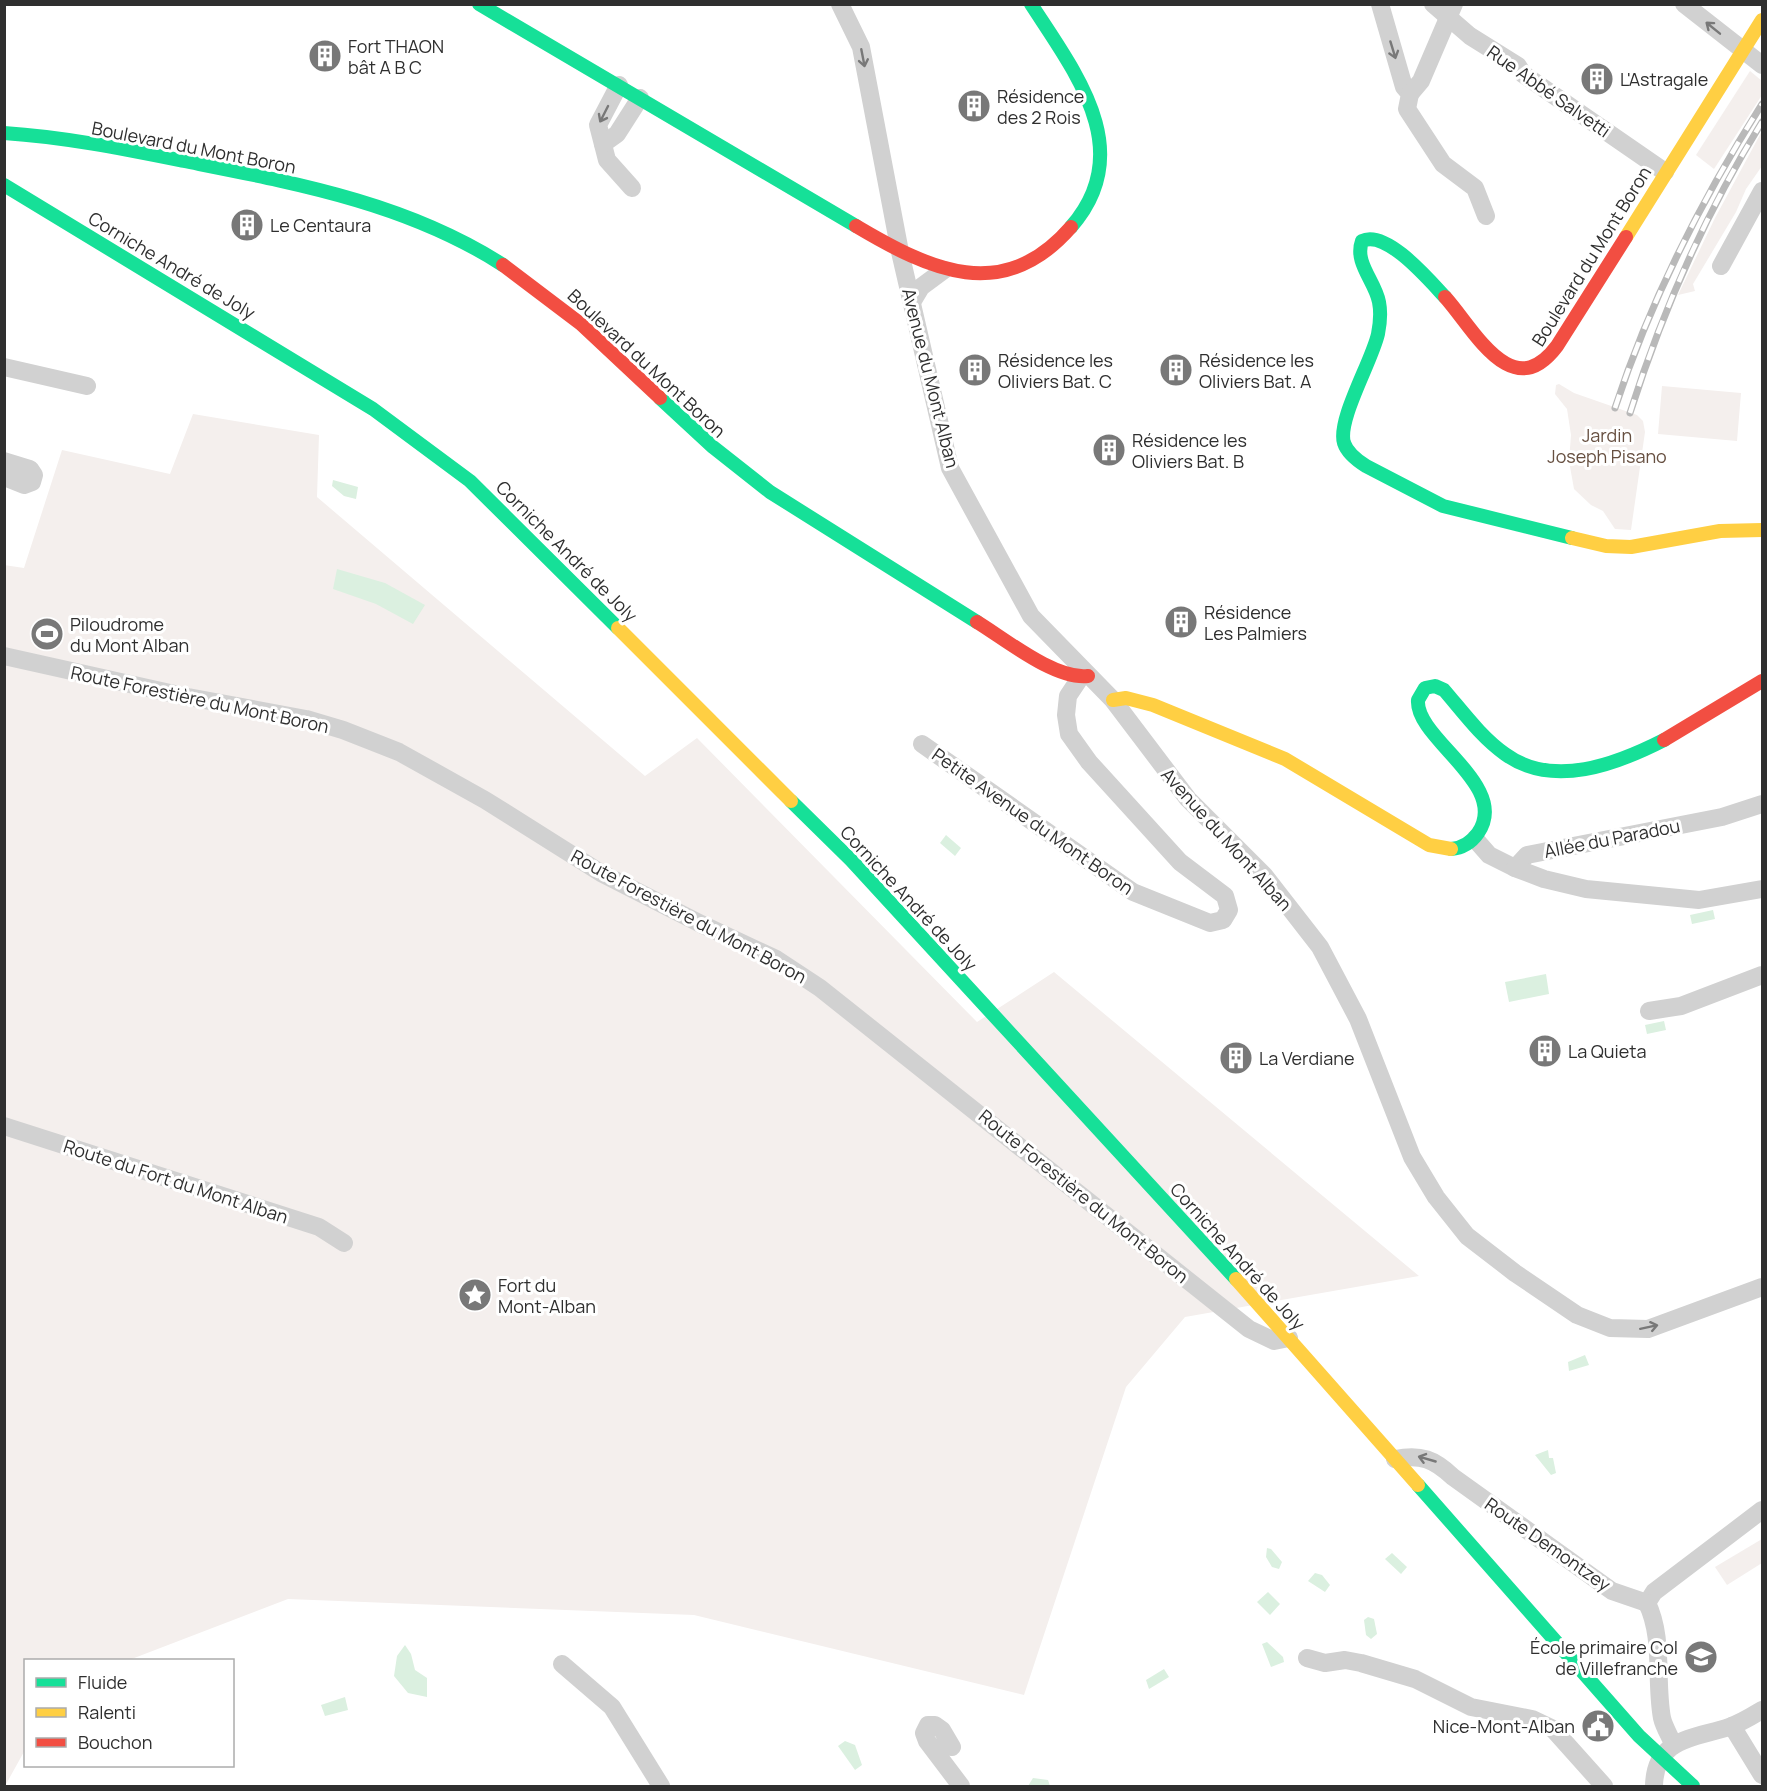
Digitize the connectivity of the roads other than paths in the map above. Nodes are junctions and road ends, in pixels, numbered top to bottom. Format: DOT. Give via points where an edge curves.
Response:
graph roads {
  1 [pos="478,4"];
  2 [pos="840,4"];
  3 [pos="1031,4"];
  4 [pos="1380,4"];
  5 [pos="1433,4"];
  6 [pos="1684,4"];
  7 [pos="1451,12"];
  8 [pos="1762,20"];
  9 [pos="1742,50"];
  10 [pos="1762,65"];
  11 [pos="619,86"];
  12 [pos="1410,94"];
  13 [pos="640,98"];
  14 [pos="4,133"];
  15 [pos="603,144"];
  16 [pos="1665,172"];
  17 [pos="4,185"];
  18 [pos="632,188"];
  19 [pos="1762,191"];
  20 [pos="1486,216"];
  21 [pos="900,252"];
  22 [pos="1721,266"];
  23 [pos="944,270"];
  24 [pos="912,302"];
  25 [pos="4,367"];
  26 [pos="87,386"];
  27 [pos="4,461"];
  28 [pos="4,477"];
  29 [pos="1762,530"];
  30 [pos="4,656"];
  31 [pos="1084,677"];
  32 [pos="1762,681"];
  33 [pos="1113,700"];
  34 [pos="922,744"];
  35 [pos="1762,804"];
  36 [pos="1474,839"];
  37 [pos="1515,868"];
  38 [pos="1762,889"];
  39 [pos="1762,975"];
  40 [pos="1649,1011"];
  41 [pos="4,1126"];
  42 [pos="344,1243"];
  43 [pos="1762,1287"];
  44 [pos="1289,1338"];
  45 [pos="1395,1459"];
  46 [pos="1453,1477"];
  47 [pos="1425,1493"];
  48 [pos="1762,1510"];
  49 [pos="1647,1603"];
  50 [pos="1307,1658"];
  51 [pos="562,1664"];
  52 [pos="1762,1710"];
  53 [pos="1732,1726"];
  54 [pos="952,1747"];
  55 [pos="1669,1755"];
  56 [pos="1762,1775"];
  57 [pos="661,1786"];
  58 [pos="961,1786"];
  59 [pos="1604,1786"];
  60 [pos="1654,1786"];
  61 [pos="1670,1786"];
  62 [pos="1693,1786"];
  1 -- 11 [label="street"];
  2 -- 21 [label="street, Avenue du Mont Alban, one-way" via="861,47"];
  3 -- 23 [label="street" via="1094,114 1101,141 1093,192 1087,208 1063,237 1037,257 986,273"];
  4 -- 12 [label="street, one-way" via="1404,87"];
  5 -- 7 [label="street, Rue Abbé Salvetti"];
  9 -- 6 [label="street, one-way"];
  7 -- 12 [label="street" via="1421,81"];
  7 -- 16 [label="street, Rue Abbé Salvetti"];
  8 -- 9 [label="street, Boulevard du Mont Boron"];
  9 -- 10 [label="street"];
  9 -- 16 [label="street, Boulevard du Mont Boron"];
  11 -- 13 [label="street"];
  11 -- 15 [label="street, one-way" via="598,125"];
  12 -- 20 [label="street" via="1407,109 1443,164 1475,188"];
  13 -- 15 [label="street" via="617,134"];
  13 -- 21 [label="street"];
  14 -- 31 [label="street, Boulevard du Mont Boron" via="67,140 222,169 361,201 403,213 440,230 514,271 552,300 736,469 1030,655 1061,671"];
  15 -- 18 [label="street" via="607,160"];
  16 -- 29 [label="street, Boulevard du Mont Boron" via="1548,359 1533,368 1503,364 1429,279 1387,244 1377,239 1364,240 1358,248 1359,256 1377,293 1380,318 1378,334 1345,419 1344,443 1366,466 1443,506 1606,546 1631,547 1728,530"];
  17 -- 44 [label="street, Corniche André de Joly" via="374,409 470,481 851,860"];
  19 -- 22 [label="street"];
  21 -- 23 [label="street"];
  21 -- 24 [label="street, Avenue du Mont Alban"];
  23 -- 24 [label="street" via="921,287"];
  24 -- 31 [label="street, Avenue du Mont Alban" via="950,468 1031,616"];
  25 -- 26 [label="street"];
  27 -- 28 [label="street" via="30,469 34,475 32,482 24,485"];
  30 -- 44 [label="street, Route Forestière du Mont Boron" via="306,719 399,752 485,800 601,873 776,959 820,988 1249,1329 1274,1341"];
  31 -- 33 [label="street, Avenue du Mont Alban"];
  31 -- 34 [label="street, Petite Avenue du Mont Boron" via="1068,696 1070,734 1089,762 1180,862 1225,896 1229,910 1223,920 1210,923 1133,892"];
  32 -- 36 [label="street" via="1695,724 1642,750 1595,767 1557,771 1514,759 1499,749 1444,690 1435,686 1425,688 1417,696 1417,709 1478,787 1484,801 1483,825"];
  33 -- 36 [label="street" via="1126,698 1146,703 1285,759 1429,845 1455,849"];
  33 -- 43 [label="street, Avenue du Mont Alban, one-way" via="1188,799 1264,875 1320,947 1359,1019 1412,1157 1436,1197 1467,1236 1577,1315 1610,1328 1648,1329"];
  35 -- 37 [label="street, Allée du Paradou" via="1722,817 1527,855"];
  36 -- 37 [label="street" via="1489,855"];
  37 -- 38 [label="street" via="1586,889 1699,900"];
  39 -- 40 [label="street" via="1681,1006"];
  41 -- 42 [label="street, Route du Fort du Mont Alban" via="319,1227"];
  44 -- 45 [label="street, Corniche André de Joly"];
  46 -- 45 [label="street, Route Demontzey, one-way" via="1429,1459"];
  45 -- 47 [label="street, Corniche André de Joly"];
  46 -- 47 [label="street" via="1441,1479"];
  46 -- 49 [label="street, Route Demontzey" via="1612,1591"];
  47 -- 55 [label="street, Corniche André de Joly" via="1639,1736"];
  48 -- 49 [label="street" via="1654,1592"];
  49 -- 55 [label="street" via="1654,1625"];
  50 -- 59 [label="street" via="1325,1663 1361,1663 1415,1679 1471,1707 1532,1719 1553,1730"];
  51 -- 57 [label="street" via="612,1707"];
  52 -- 53 [label="street"];
  53 -- 55 [label="street"];
  53 -- 56 [label="street"];
  54 -- 58 [label="street" via="942,1730 927,1725 927,1741"];
  55 -- 60 [label="street" via="1654,1768"];
  55 -- 61 [label="street"];
  55 -- 62 [label="street, Corniche André de Joly"];
}
